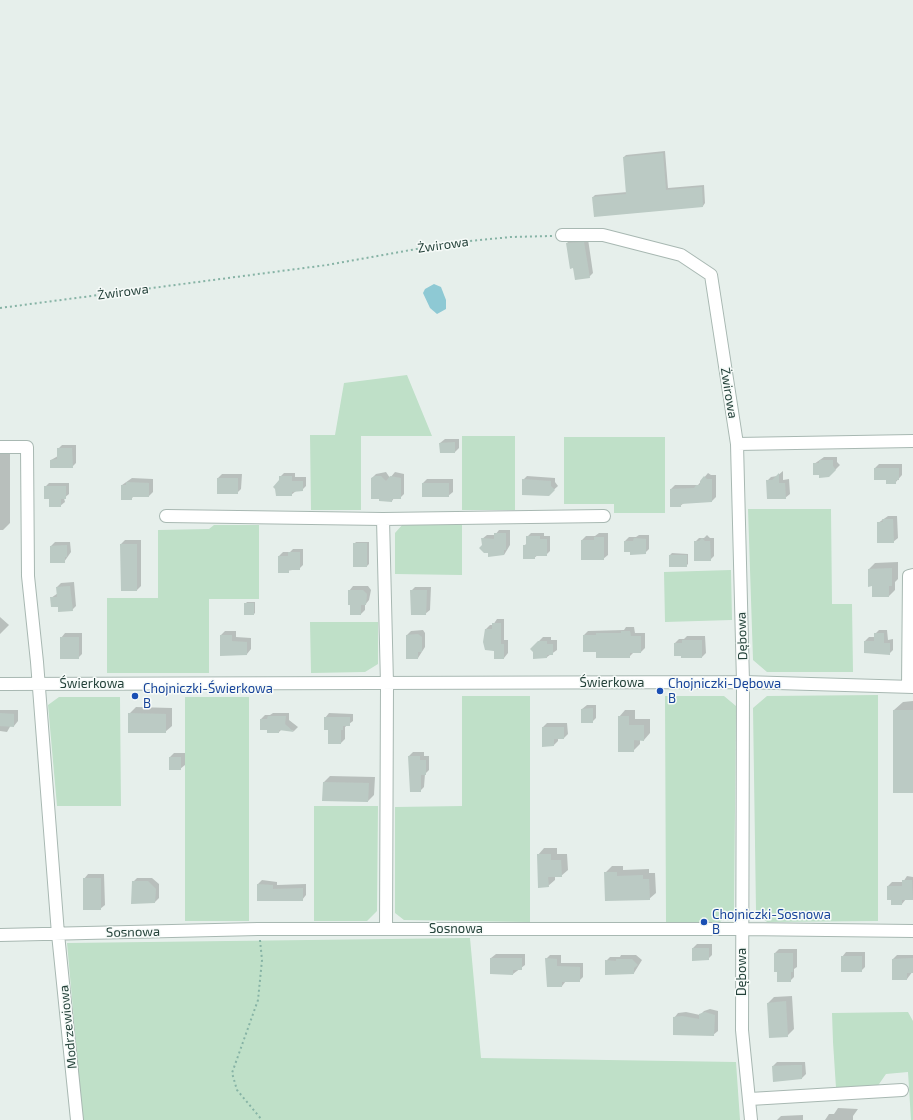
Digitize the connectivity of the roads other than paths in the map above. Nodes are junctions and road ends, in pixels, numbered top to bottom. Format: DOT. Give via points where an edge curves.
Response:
graph roads {
  1 [pos="562,235"];
  2 [pos="913,441"];
  3 [pos="737,444"];
  4 [pos="0,447"];
  5 [pos="166,516"];
  6 [pos="604,516"];
  7 [pos="383,519"];
  8 [pos="913,575"];
  9 [pos="743,682"];
  10 [pos="0,684"];
  11 [pos="38,684"];
  12 [pos="387,684"];
  13 [pos="911,687"];
  14 [pos="386,929"];
  15 [pos="742,929"];
  16 [pos="913,931"];
  17 [pos="58,934"];
  18 [pos="0,935"];
  19 [pos="902,1090"];
  20 [pos="750,1099"];
  21 [pos="77,1120"];
  22 [pos="751,1120"];
  1 -- 3 [label="street, Żwirowa" via="603,235 681,255 711,275"];
  2 -- 3 [label="street"];
  3 -- 9 [label="street, Dębowa"];
  4 -- 11 [label="street" via="27,447 28,576"];
  5 -- 7 [label="street"];
  6 -- 7 [label="street"];
  7 -- 12 [label="street"];
  8 -- 13 [label="street, Świerkowa" via="909,576"];
  9 -- 12 [label="street, Świerkowa"];
  9 -- 13 [label="street, Świerkowa"];
  9 -- 15 [label="street, Dębowa"];
  10 -- 11 [label="street, Świerkowa"];
  11 -- 12 [label="street, Świerkowa"];
  11 -- 17 [label="street, Modrzewiowa"];
  12 -- 14 [label="street"];
  14 -- 15 [label="street, Sosnowa"];
  14 -- 17 [label="street, Sosnowa"];
  15 -- 16 [label="street, Sosnowa"];
  15 -- 20 [label="street, Dębowa" via="742,1030"];
  17 -- 18 [label="street, Sosnowa"];
  17 -- 21 [label="street, Modrzewiowa"];
  19 -- 20 [label="street"];
  20 -- 22 [label="street, Dębowa"];
}
